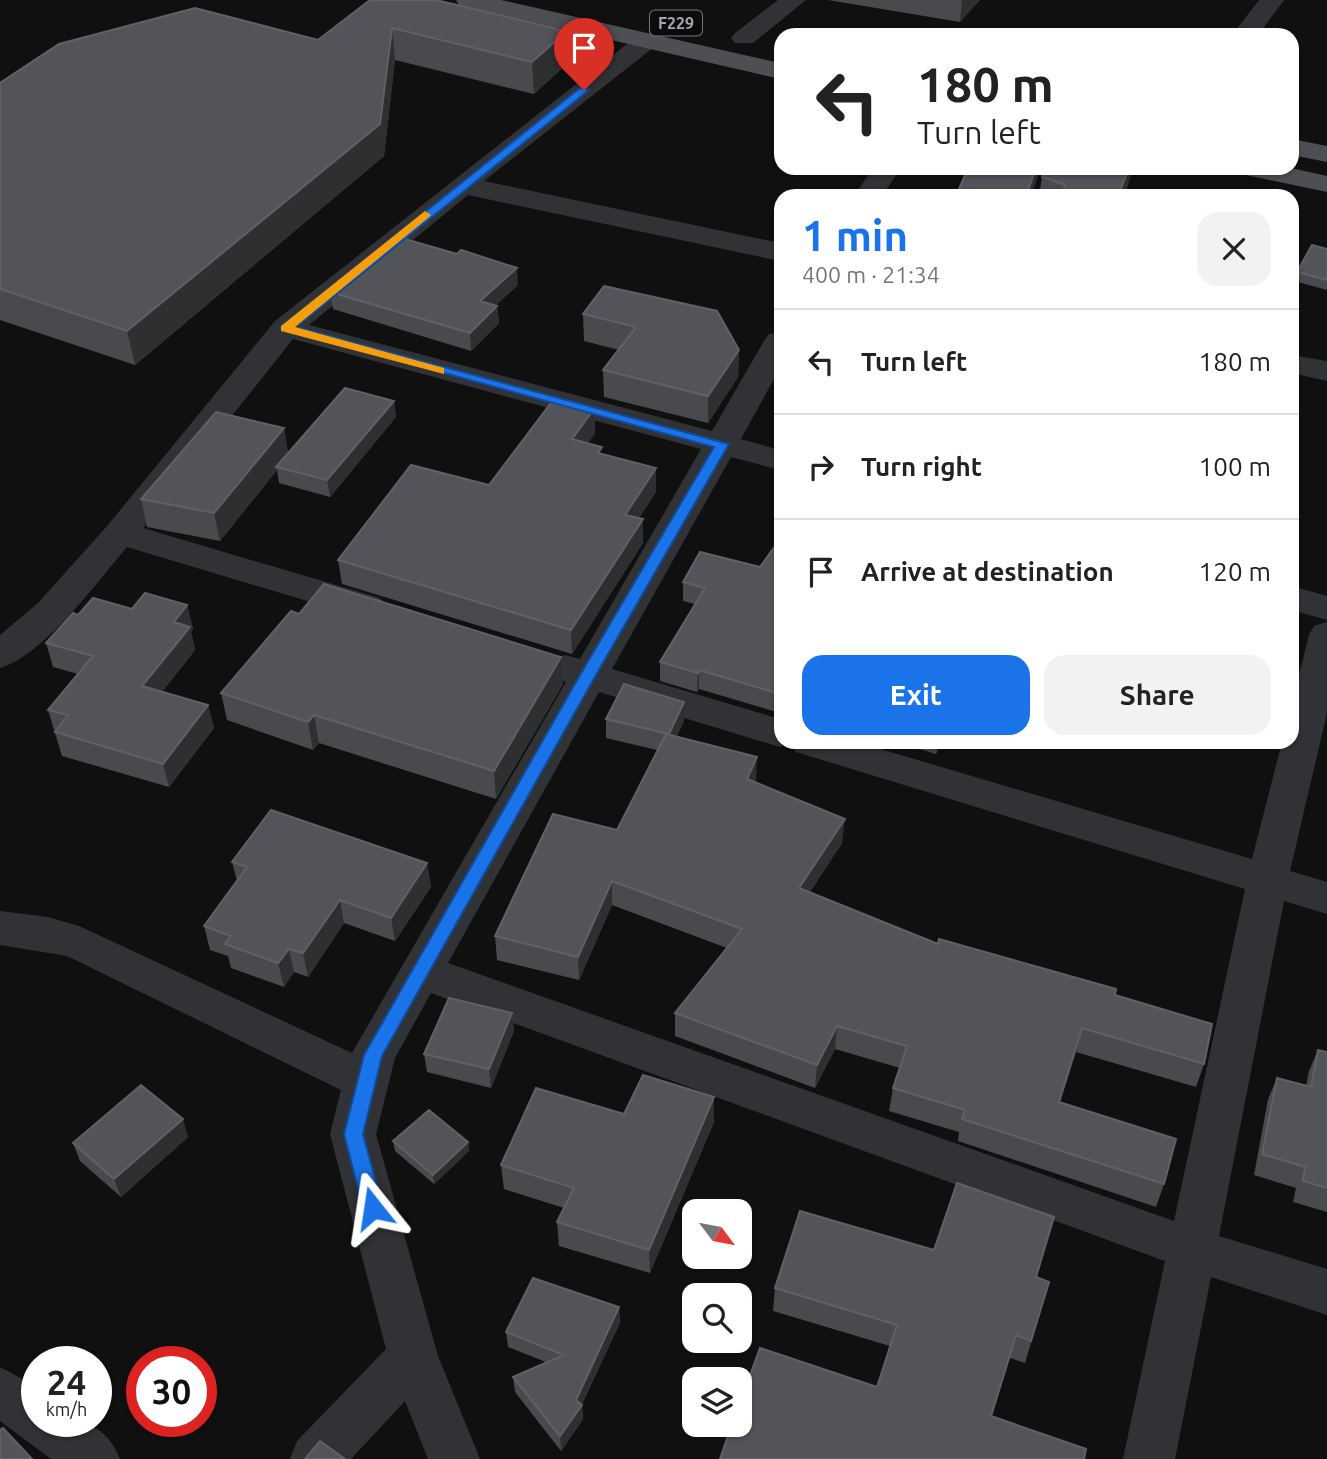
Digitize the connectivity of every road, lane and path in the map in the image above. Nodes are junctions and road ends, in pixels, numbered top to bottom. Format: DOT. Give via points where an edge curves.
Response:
graph roads {
  1 [pos="468,0"];
  2 [pos="571,0"];
  3 [pos="794,0"];
  4 [pos="1272,0"];
  5 [pos="1250,28"];
  6 [pos="744,38"];
  7 [pos="645,42"];
  8 [pos="774,44"];
  9 [pos="774,70"];
  10 [pos="1299,148"];
  11 [pos="1327,154"];
  12 [pos="1284,175"];
  13 [pos="1327,184"];
  14 [pos="461,185"];
  15 [pos="774,251"];
  16 [pos="286,328"];
  17 [pos="774,352"];
  18 [pos="1299,365"];
  19 [pos="1327,371"];
  20 [pos="723,444"];
  21 [pos="774,458"];
  22 [pos="120,533"];
  23 [pos="1299,600"];
  24 [pos="1327,608"];
  25 [pos="394,616"];
  26 [pos="1327,635"];
  27 [pos="0,654"];
  28 [pos="528,656"];
  29 [pos="588,675"];
  30 [pos="774,731"];
  31 [pos="833,749"];
  32 [pos="1267,881"];
  33 [pos="1327,898"];
  34 [pos="0,928"];
  35 [pos="419,971"];
  36 [pos="366,1081"];
  37 [pos="1191,1249"];
  38 [pos="1327,1292"];
  39 [pos="413,1356"];
  40 [pos="0,1391"];
  41 [pos="21,1406"];
  42 [pos="64,1437"];
  43 [pos="94,1459"];
  44 [pos="316,1459"];
  45 [pos="454,1459"];
  46 [pos="1149,1459"];
  1 -- 7 [label="main road, F229"];
  2 -- 6 [label="main road, F229"];
  3 -- 6 [label="street"];
  4 -- 5 [label="street"];
  6 -- 8 [label="main road, F229"];
  7 -- 9 [label="main road, F229"];
  7 -- 14 [label="street"];
  10 -- 11 [label="main road"];
  12 -- 13 [label="main road"];
  14 -- 15 [label="street"];
  14 -- 16 [label="street"];
  16 -- 20 [label="street"];
  16 -- 22 [label="street"];
  17 -- 20 [label="street"];
  18 -- 19 [label="street"];
  20 -- 21 [label="street"];
  20 -- 29 [label="street"];
  22 -- 25 [label="street"];
  22 -- 27 [label="street" via="51,612"];
  23 -- 24 [label="street"];
  26 -- 32 [label="street"];
  28 -- 29 [label="street"];
  29 -- 30 [label="street"];
  29 -- 35 [label="street"];
  31 -- 32 [label="street"];
  32 -- 33 [label="street"];
  32 -- 37 [label="street"];
  34 -- 36 [label="street" via="79,943"];
  35 -- 36 [label="street" via="373,1055"];
  35 -- 37 [label="street"];
  36 -- 39 [label="street" via="353,1134"];
  37 -- 38 [label="street"];
  37 -- 46 [label="street"];
  39 -- 44 [label="street"];
  39 -- 45 [label="street"];
  40 -- 41 [label="street"];
  42 -- 43 [label="street"];
}
